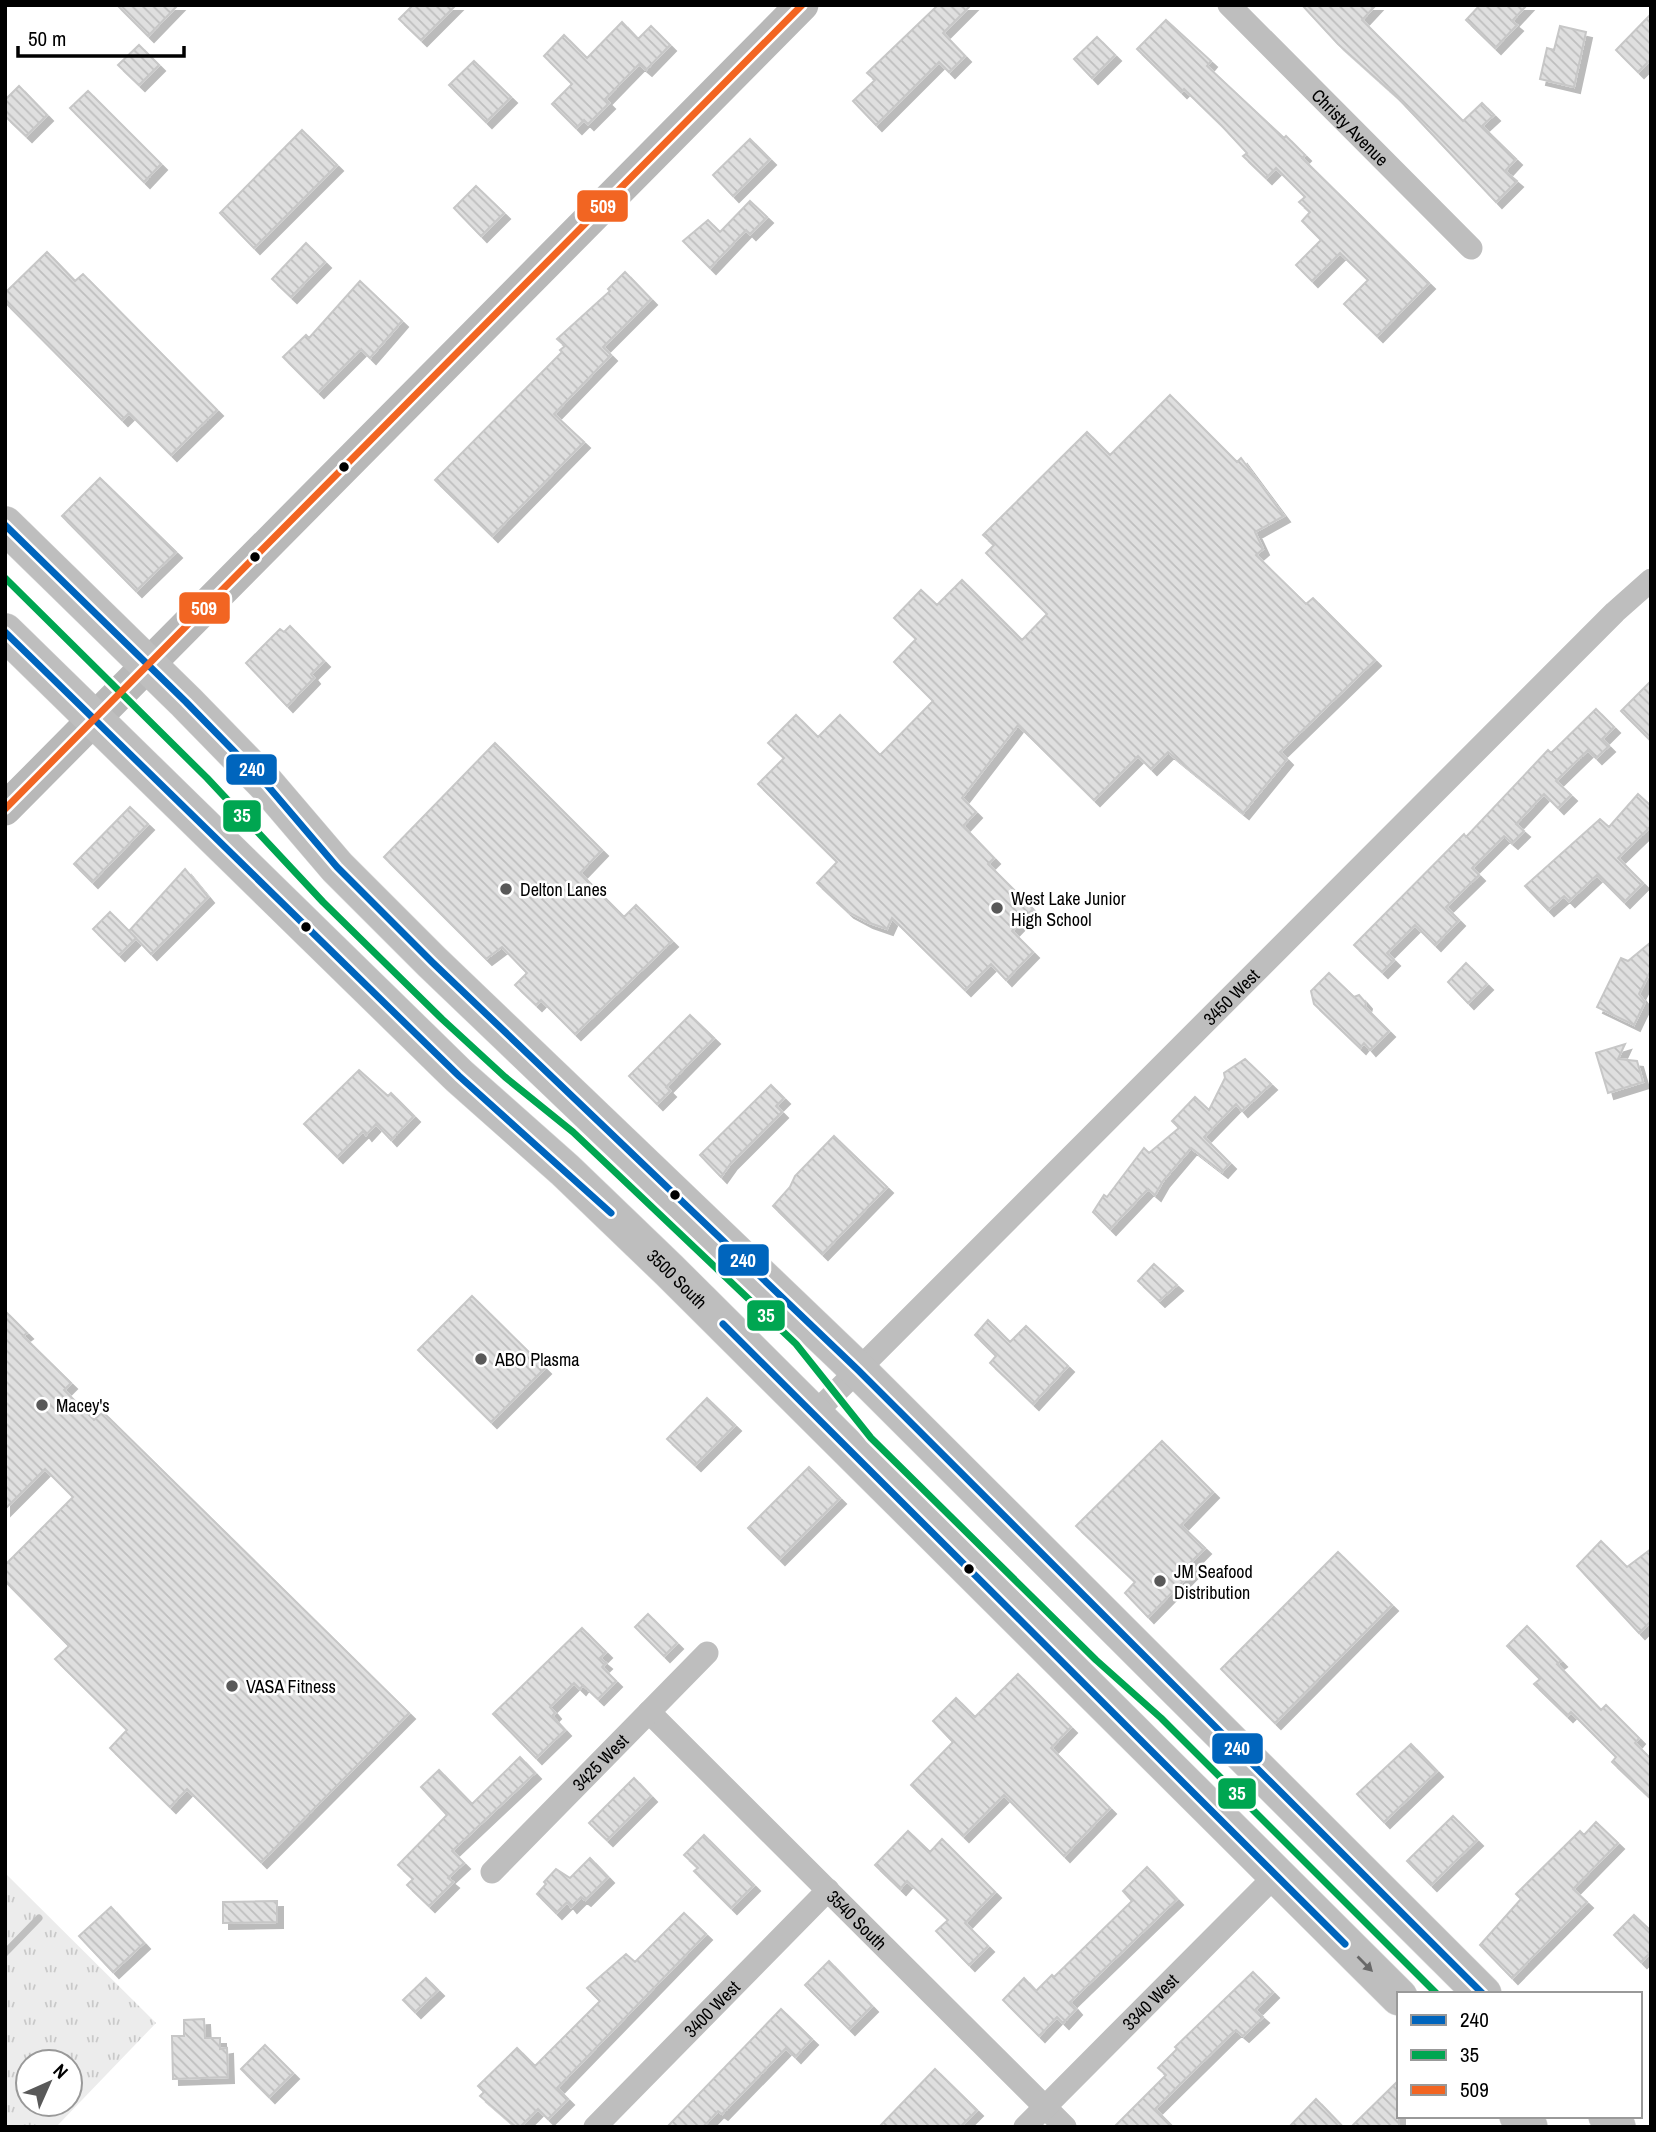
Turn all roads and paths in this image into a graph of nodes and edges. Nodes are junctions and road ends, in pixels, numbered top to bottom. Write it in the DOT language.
graph roads {
  1 [pos="803,5"];
  2 [pos="1229,5"];
  3 [pos="1471,248"];
  4 [pos="5,526"];
  5 [pos="1651,580"];
  6 [pos="5,632"];
  7 [pos="148,665"];
  8 [pos="94,720"];
  9 [pos="5,809"];
  10 [pos="858,1370"];
  11 [pos="814,1414"];
  12 [pos="706,1653"];
  13 [pos="649,1712"];
  14 [pos="492,1872"];
  15 [pos="1275,1876"];
  16 [pos="828,1890"];
  17 [pos="1481,1992"];
  18 [pos="1397,1995"];
  19 [pos="1045,2107"];
  20 [pos="595,2127"];
  21 [pos="1025,2127"];
  22 [pos="1065,2127"];
  1 -- 7 [label="street"];
  2 -- 3 [label="street, Christy Avenue"];
  4 -- 7 [label="main road"];
  5 -- 10 [label="street, 3450 West"];
  6 -- 8 [label="main road, 3500 South"];
  7 -- 8 [label="street"];
  7 -- 10 [label="main road"];
  8 -- 9 [label="street"];
  8 -- 11 [label="main road, 3500 South"];
  10 -- 11 [label="street, 3450 West"];
  10 -- 17 [label="main road"];
  11 -- 15 [label="main road, 3500 South"];
  12 -- 13 [label="street, 3425 West"];
  13 -- 14 [label="street, 3425 West"];
  13 -- 16 [label="street, 3540 South"];
  15 -- 18 [label="main road, 3500 South, one-way"];
  15 -- 19 [label="street, 3340 West"];
  16 -- 19 [label="street, 3540 South"];
  16 -- 20 [label="street, 3400 West"];
  19 -- 21 [label="street, 3340 West"];
  19 -- 22 [label="street, 3540 South"];
}
